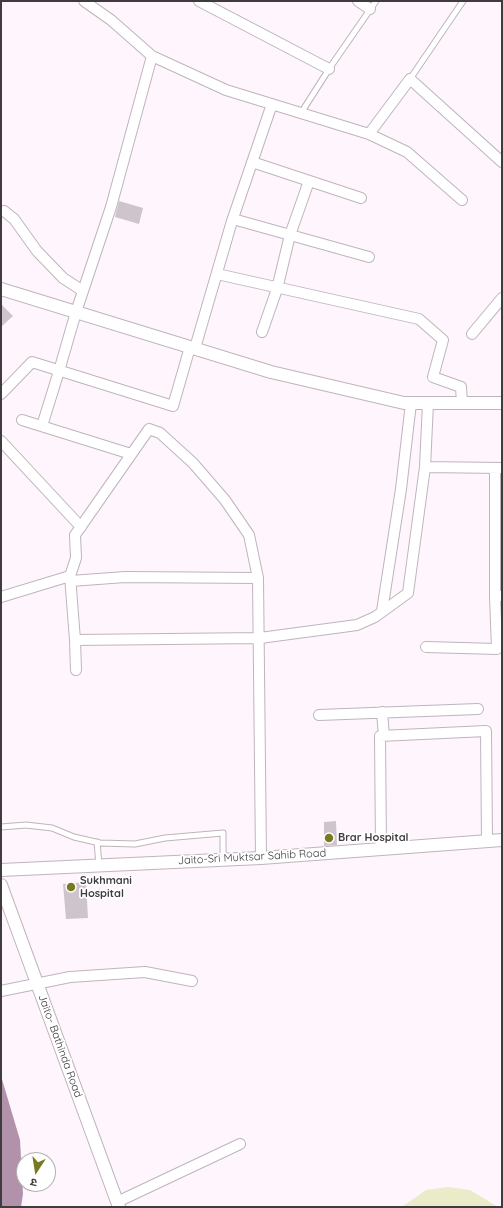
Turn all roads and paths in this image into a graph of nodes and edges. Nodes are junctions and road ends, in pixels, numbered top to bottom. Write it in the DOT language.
graph roads {
  1 [pos="84,1"];
  2 [pos="199,1"];
  3 [pos="358,1"];
  4 [pos="463,1"];
  5 [pos="373,5"];
  6 [pos="152,56"];
  7 [pos="329,68"];
  8 [pos="410,80"];
  9 [pos="272,104"];
  10 [pos="301,113"];
  11 [pos="368,134"];
  12 [pos="252,162"];
  13 [pos="502,162"];
  14 [pos="309,181"];
  15 [pos="361,198"];
  16 [pos="462,200"];
  17 [pos="4,211"];
  18 [pos="233,218"];
  19 [pos="290,235"];
  20 [pos="369,257"];
  21 [pos="217,274"];
  22 [pos="1,289"];
  23 [pos="277,289"];
  24 [pos="83,291"];
  25 [pos="502,298"];
  26 [pos="76,312"];
  27 [pos="262,332"];
  28 [pos="472,334"];
  29 [pos="193,348"];
  30 [pos="60,371"];
  31 [pos="1,394"];
  32 [pos="412,403"];
  33 [pos="428,403"];
  34 [pos="462,403"];
  35 [pos="502,403"];
  36 [pos="22,420"];
  37 [pos="42,426"];
  38 [pos="1,440"];
  39 [pos="131,454"];
  40 [pos="425,467"];
  41 [pos="499,468"];
  42 [pos="81,526"];
  43 [pos="258,578"];
  44 [pos="70,579"];
  45 [pos="498,596"];
  46 [pos="1,597"];
  47 [pos="382,612"];
  48 [pos="259,638"];
  49 [pos="75,640"];
  50 [pos="426,647"];
  51 [pos="76,670"];
  52 [pos="478,709"];
  53 [pos="382,712"];
  54 [pos="319,715"];
  55 [pos="384,736"];
  56 [pos="1,827"];
  57 [pos="502,840"];
  58 [pos="487,841"];
  59 [pos="97,842"];
  60 [pos="381,849"];
  61 [pos="261,858"];
  62 [pos="224,860"];
  63 [pos="99,865"];
  64 [pos="1,870"];
  65 [pos="1,885"];
  66 [pos="192,981"];
  67 [pos="37,984"];
  68 [pos="1,991"];
  69 [pos="240,1144"];
  70 [pos="118,1204"];
  1 -- 6 [label="street"];
  2 -- 7 [label="street"];
  3 -- 5 [label="street"];
  4 -- 8 [label="lane"];
  5 -- 7 [label="lane"];
  6 -- 9 [label="street"];
  6 -- 24 [label="street"];
  7 -- 10 [label="lane"];
  8 -- 11 [label="street"];
  8 -- 13 [label="street"];
  9 -- 10 [label="street"];
  9 -- 12 [label="street"];
  10 -- 11 [label="street"];
  11 -- 16 [label="street"];
  12 -- 14 [label="street"];
  12 -- 18 [label="street"];
  14 -- 15 [label="street"];
  14 -- 19 [label="street"];
  17 -- 24 [label="street"];
  18 -- 19 [label="street"];
  18 -- 21 [label="street"];
  19 -- 20 [label="street"];
  19 -- 23 [label="street"];
  21 -- 23 [label="street"];
  21 -- 29 [label="street"];
  22 -- 26 [label="street"];
  23 -- 27 [label="street"];
  23 -- 34 [label="street"];
  24 -- 26 [label="street"];
  25 -- 28 [label="street"];
  26 -- 29 [label="street"];
  26 -- 30 [label="street"];
  29 -- 30 [label="street"];
  29 -- 32 [label="street"];
  30 -- 31 [label="street"];
  30 -- 37 [label="street"];
  32 -- 33 [label="street"];
  32 -- 47 [label="street"];
  33 -- 34 [label="street"];
  33 -- 40 [label="street"];
  34 -- 35 [label="street"];
  36 -- 37 [label="street"];
  37 -- 39 [label="street"];
  38 -- 42 [label="street"];
  39 -- 42 [label="street"];
  39 -- 43 [label="street"];
  40 -- 41 [label="street"];
  40 -- 47 [label="street"];
  41 -- 45 [label="street"];
  42 -- 44 [label="street"];
  43 -- 44 [label="street"];
  43 -- 48 [label="street"];
  44 -- 46 [label="street"];
  44 -- 49 [label="street"];
  45 -- 50 [label="street"];
  47 -- 48 [label="street"];
  48 -- 49 [label="street"];
  48 -- 61 [label="street"];
  49 -- 51 [label="street"];
  52 -- 53 [label="street"];
  53 -- 54 [label="street"];
  53 -- 55 [label="street"];
  55 -- 58 [label="street"];
  55 -- 60 [label="street"];
  56 -- 59 [label="lane"];
  57 -- 58 [label="street, Jaito-Sri Muktsar Sahib Road"];
  58 -- 60 [label="street, Jaito-Sri Muktsar Sahib Road"];
  59 -- 62 [label="lane"];
  59 -- 63 [label="lane"];
  60 -- 61 [label="street, Jaito-Sri Muktsar Sahib Road"];
  61 -- 62 [label="street, Jaito-Sri Muktsar Sahib Road"];
  62 -- 63 [label="street, Jaito-Sri Muktsar Sahib Road"];
  63 -- 64 [label="street, Jaito-Sri Muktsar Sahib Road"];
  65 -- 67 [label="street, Jaito- Bathinda Road"];
  66 -- 67 [label="street"];
  67 -- 68 [label="street"];
  67 -- 70 [label="street, Jaito- Bathinda Road"];
  69 -- 70 [label="street"];
}
